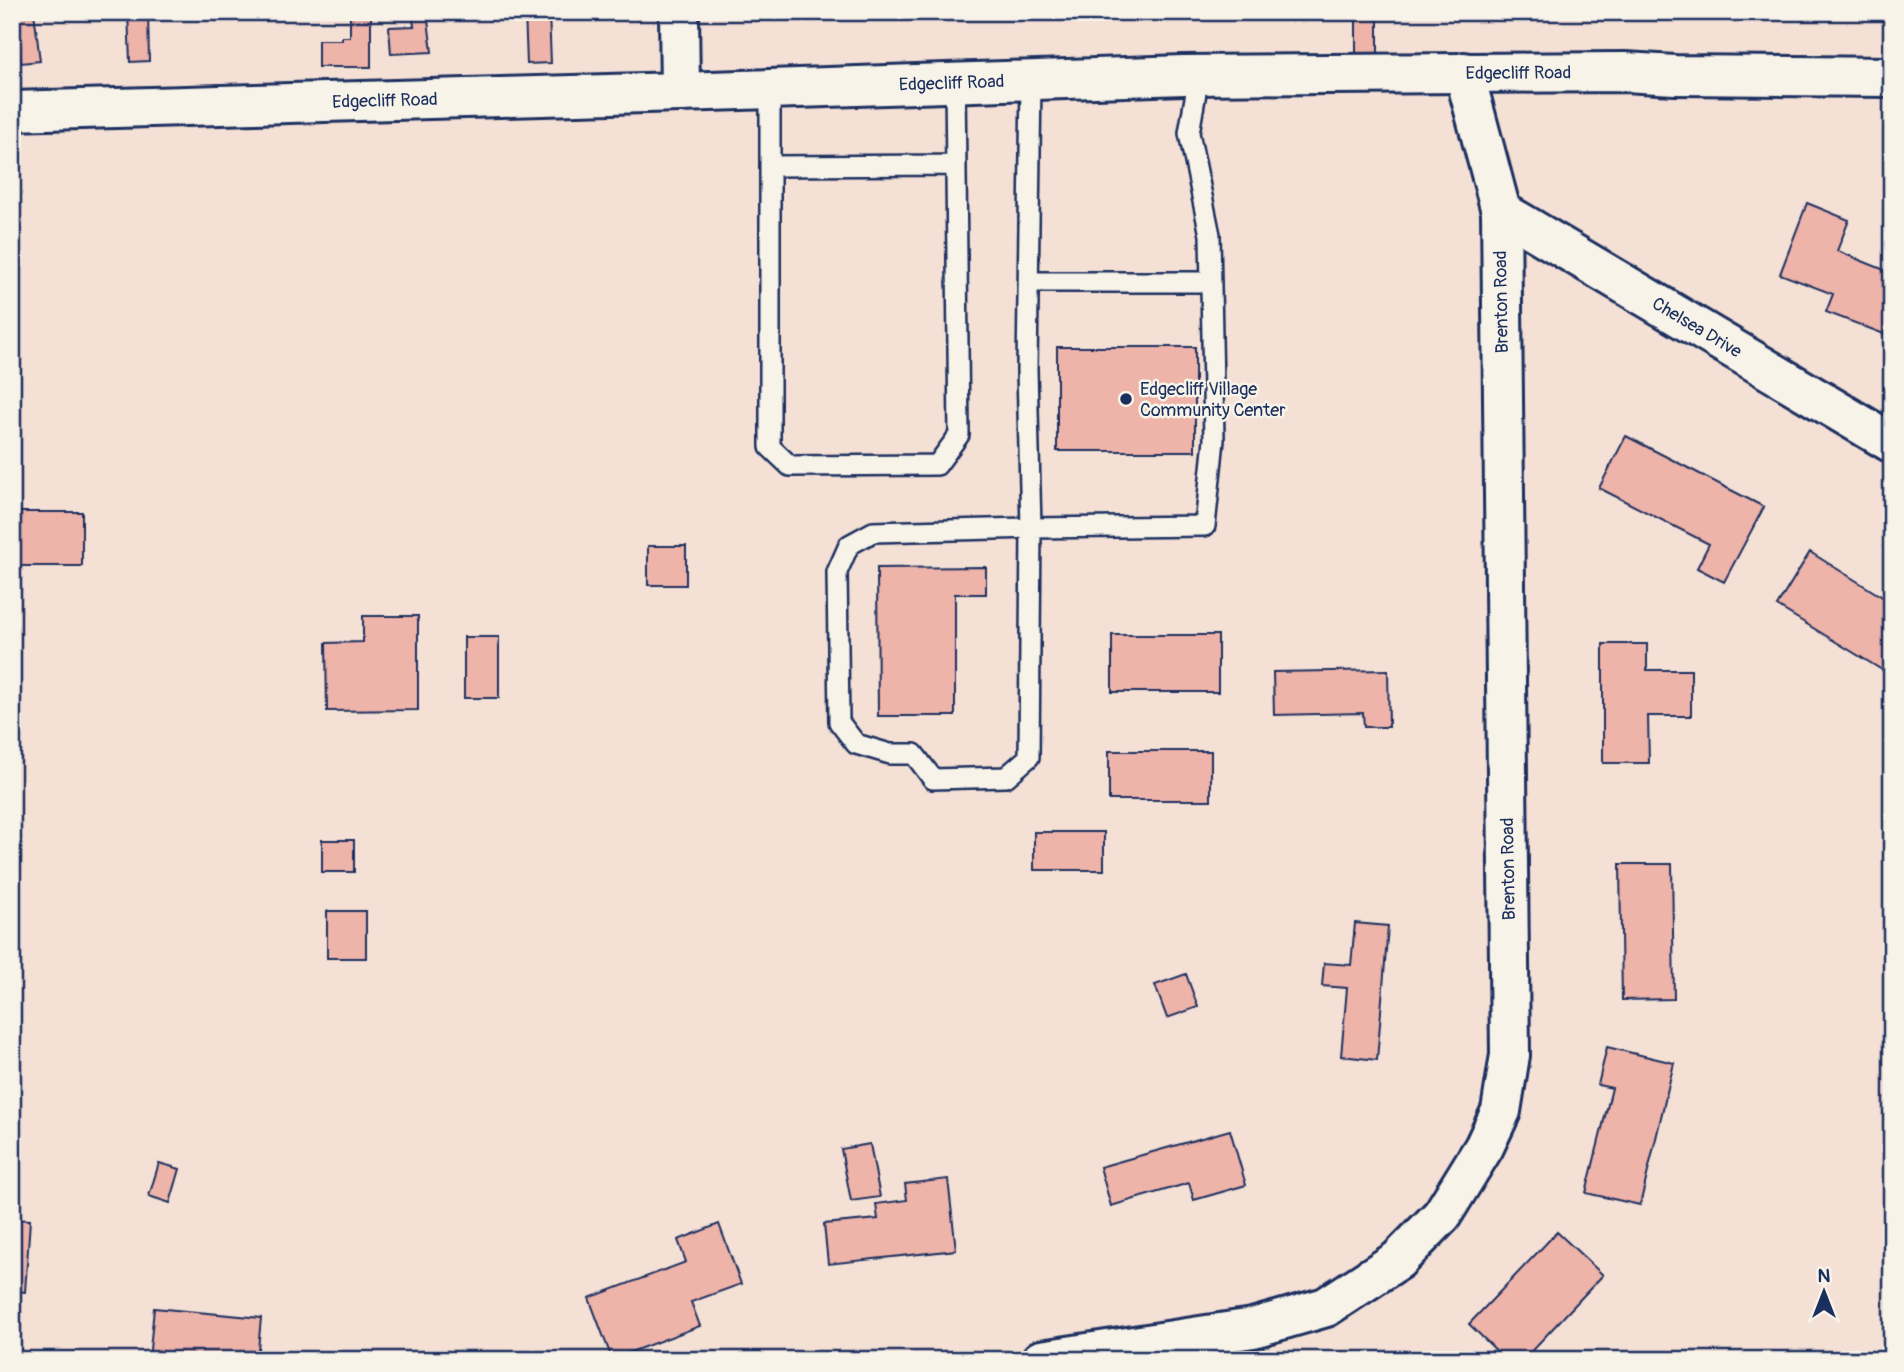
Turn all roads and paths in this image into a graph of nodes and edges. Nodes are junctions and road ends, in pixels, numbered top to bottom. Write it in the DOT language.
graph roads {
  1 [pos="678,12"];
  2 [pos="1464,72"];
  3 [pos="1199,75"];
  4 [pos="1892,77"];
  5 [pos="1031,80"];
  6 [pos="955,83"];
  7 [pos="769,89"];
  8 [pos="680,92"];
  9 [pos="12,111"];
  10 [pos="956,165"];
  11 [pos="770,166"];
  12 [pos="1500,211"];
  13 [pos="1029,282"];
  14 [pos="1211,282"];
  15 [pos="1892,443"];
  16 [pos="1031,528"];
  17 [pos="1041,1360"];
  1 -- 8 [label="street"];
  2 -- 3 [label="street, Edgecliff Road"];
  2 -- 4 [label="street, Edgecliff Road"];
  2 -- 12 [label="street, Brenton Road"];
  3 -- 5 [label="street, Edgecliff Road"];
  3 -- 14 [label="lane"];
  5 -- 6 [label="street, Edgecliff Road"];
  5 -- 13 [label="lane"];
  6 -- 7 [label="street, Edgecliff Road"];
  6 -- 10 [label="lane"];
  7 -- 8 [label="street, Edgecliff Road"];
  7 -- 11 [label="lane"];
  8 -- 9 [label="street, Edgecliff Road"];
  10 -- 11 [label="lane"];
  10 -- 11 [label="lane"];
  12 -- 15 [label="street, Chelsea Drive"];
  12 -- 17 [label="street, Brenton Road"];
  13 -- 14 [label="lane"];
  13 -- 16 [label="lane"];
  14 -- 16 [label="lane"];
  16 -- 16 [label="lane"];
}
